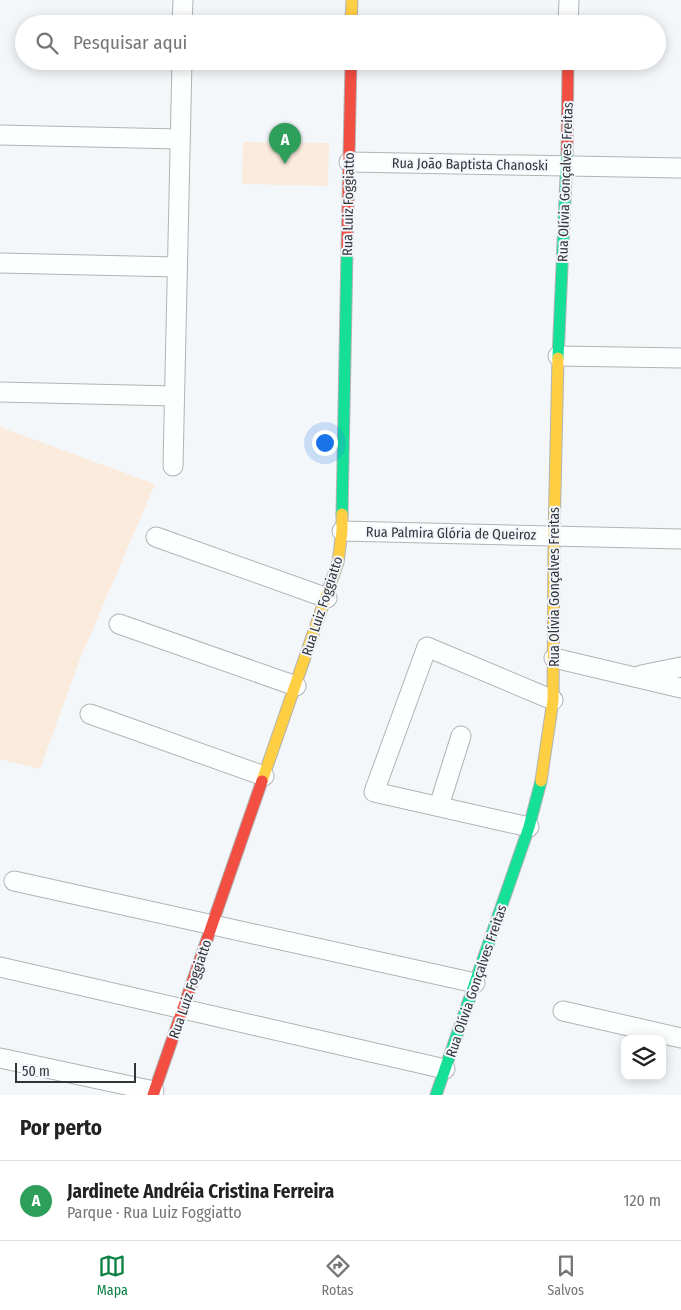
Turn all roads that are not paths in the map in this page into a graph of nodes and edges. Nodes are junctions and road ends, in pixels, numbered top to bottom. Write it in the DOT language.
graph roads {
  1 [pos="183,0"];
  2 [pos="352,0"];
  3 [pos="569,0"];
  4 [pos="182,15"];
  5 [pos="352,15"];
  6 [pos="568,15"];
  7 [pos="182,70"];
  8 [pos="351,70"];
  9 [pos="568,70"];
  10 [pos="0,135"];
  11 [pos="180,139"];
  12 [pos="349,162"];
  13 [pos="567,166"];
  14 [pos="681,168"];
  15 [pos="0,263"];
  16 [pos="177,266"];
  17 [pos="558,356"];
  18 [pos="681,358"];
  19 [pos="0,392"];
  20 [pos="174,396"];
  21 [pos="172,466"];
  22 [pos="342,531"];
  23 [pos="554,536"];
  24 [pos="156,538"];
  25 [pos="681,539"];
  26 [pos="327,598"];
  27 [pos="119,624"];
  28 [pos="554,658"];
  29 [pos="681,667"];
  30 [pos="634,677"];
  31 [pos="296,686"];
  32 [pos="681,688"];
  33 [pos="553,700"];
  34 [pos="90,714"];
  35 [pos="461,736"];
  36 [pos="264,776"];
  37 [pos="439,806"];
  38 [pos="529,827"];
  39 [pos="14,881"];
  40 [pos="212,925"];
  41 [pos="0,967"];
  42 [pos="475,983"];
  43 [pos="183,1009"];
  44 [pos="563,1011"];
  45 [pos="681,1038"];
  46 [pos="0,1058"];
  47 [pos="445,1068"];
  48 [pos="154,1093"];
  49 [pos="436,1095"];
  1 -- 4 [label="street"];
  2 -- 5 [label="street"];
  3 -- 6 [label="street"];
  7 -- 11 [label="street"];
  8 -- 12 [label="street, Rua Luiz Foggiatto"];
  9 -- 13 [label="street, Rua Olívia Gonçalves Freitas"];
  10 -- 11 [label="street"];
  11 -- 16 [label="street"];
  12 -- 13 [label="street, Rua João Baptista Chanoski"];
  12 -- 22 [label="street, Rua Luiz Foggiatto"];
  13 -- 14 [label="street, Rua João Baptista Chanoski"];
  13 -- 17 [label="street, Rua Olívia Gonçalves Freitas"];
  15 -- 16 [label="street"];
  16 -- 20 [label="street"];
  17 -- 18 [label="street"];
  17 -- 23 [label="street, Rua Olívia Gonçalves Freitas"];
  19 -- 20 [label="street"];
  20 -- 21 [label="street"];
  22 -- 23 [label="street, Rua Palmira Glória de Queiroz"];
  22 -- 26 [label="street, Rua Luiz Foggiatto"];
  23 -- 25 [label="street, Rua Palmira Glória de Queiroz"];
  23 -- 28 [label="street, Rua Olívia Gonçalves Freitas"];
  24 -- 26 [label="street"];
  26 -- 31 [label="street, Rua Luiz Foggiatto"];
  27 -- 31 [label="street"];
  28 -- 30 [label="street"];
  28 -- 33 [label="street, Rua Olívia Gonçalves Freitas"];
  29 -- 30 [label="street"];
  30 -- 32 [label="street"];
  31 -- 36 [label="street, Rua Luiz Foggiatto"];
  33 -- 37 [label="street"];
  33 -- 38 [label="street, Rua Olívia Gonçalves Freitas"];
  34 -- 36 [label="street"];
  35 -- 37 [label="street"];
  36 -- 40 [label="street, Rua Luiz Foggiatto"];
  37 -- 38 [label="street"];
  38 -- 42 [label="street, Rua Olívia Gonçalves Freitas"];
  39 -- 40 [label="street"];
  40 -- 42 [label="street"];
  40 -- 43 [label="street, Rua Luiz Foggiatto"];
  41 -- 43 [label="street"];
  42 -- 47 [label="street, Rua Olívia Gonçalves Freitas"];
  43 -- 47 [label="street"];
  43 -- 48 [label="street, Rua Luiz Foggiatto"];
  44 -- 45 [label="street"];
  46 -- 48 [label="street"];
  47 -- 49 [label="street, Rua Olívia Gonçalves Freitas"];
}
